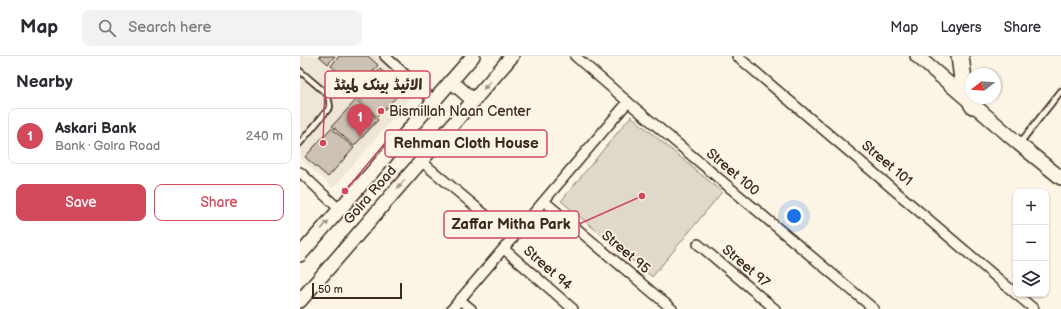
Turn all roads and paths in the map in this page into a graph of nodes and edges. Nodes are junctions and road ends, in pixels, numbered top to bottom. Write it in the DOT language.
graph roads {
  1 [pos="385,56"];
  2 [pos="473,56"];
  3 [pos="512,56"];
  4 [pos="575,56"];
  5 [pos="737,56"];
  6 [pos="917,56"];
  7 [pos="960,56"];
  8 [pos="300,71"];
  9 [pos="452,81"];
  10 [pos="1061,91"];
  11 [pos="434,101"];
  12 [pos="474,101"];
  13 [pos="628,102"];
  14 [pos="973,105"];
  15 [pos="300,143"];
  16 [pos="1019,144"];
  17 [pos="421,161"];
  18 [pos="300,172"];
  19 [pos="1061,178"];
  20 [pos="544,201"];
  21 [pos="339,209"];
  22 [pos="513,238"];
  23 [pos="698,244"];
  24 [pos="504,249"];
  25 [pos="300,255"];
  26 [pos="1013,291"];
  27 [pos="1020,297"];
  28 [pos="460,300"];
  29 [pos="300,301"];
  30 [pos="300,305"];
  31 [pos="305,309"];
  32 [pos="452,309"];
  33 [pos="471,309"];
  34 [pos="573,309"];
  35 [pos="672,309"];
  36 [pos="775,309"];
  37 [pos="874,309"];
  38 [pos="1034,309"];
  1 -- 11 [label="street"];
  2 -- 9 [label="main road"];
  3 -- 12 [label="main road, Golra Road, one-way"];
  4 -- 13 [label="street, Street 100"];
  5 -- 26 [label="street, Street 101"];
  6 -- 14 [label="main road"];
  7 -- 14 [label="highway"];
  8 -- 15 [label="lane"];
  9 -- 11 [label="main road"];
  9 -- 12 [label="main road"];
  10 -- 16 [label="lane"];
  11 -- 21 [label="main road"];
  12 -- 17 [label="main road, Golra Road"];
  13 -- 20 [label="street"];
  13 -- 37 [label="street, Street 100"];
  14 -- 16 [label="main road"];
  16 -- 19 [label="main road"];
  17 -- 22 [label="street"];
  17 -- 29 [label="main road, Golra Road, one-way"];
  18 -- 21 [label="street"];
  20 -- 22 [label="street"];
  20 -- 35 [label="street, Street 95"];
  25 -- 21 [label="main road, one-way"];
  22 -- 24 [label="street"];
  23 -- 36 [label="street, Street 97"];
  24 -- 28 [label="street"];
  24 -- 34 [label="street, Street 94"];
  27 -- 38 [label="street, Street 101"];
  28 -- 32 [label="street"];
  28 -- 33 [label="street"];
  30 -- 31 [label="street"];
}
